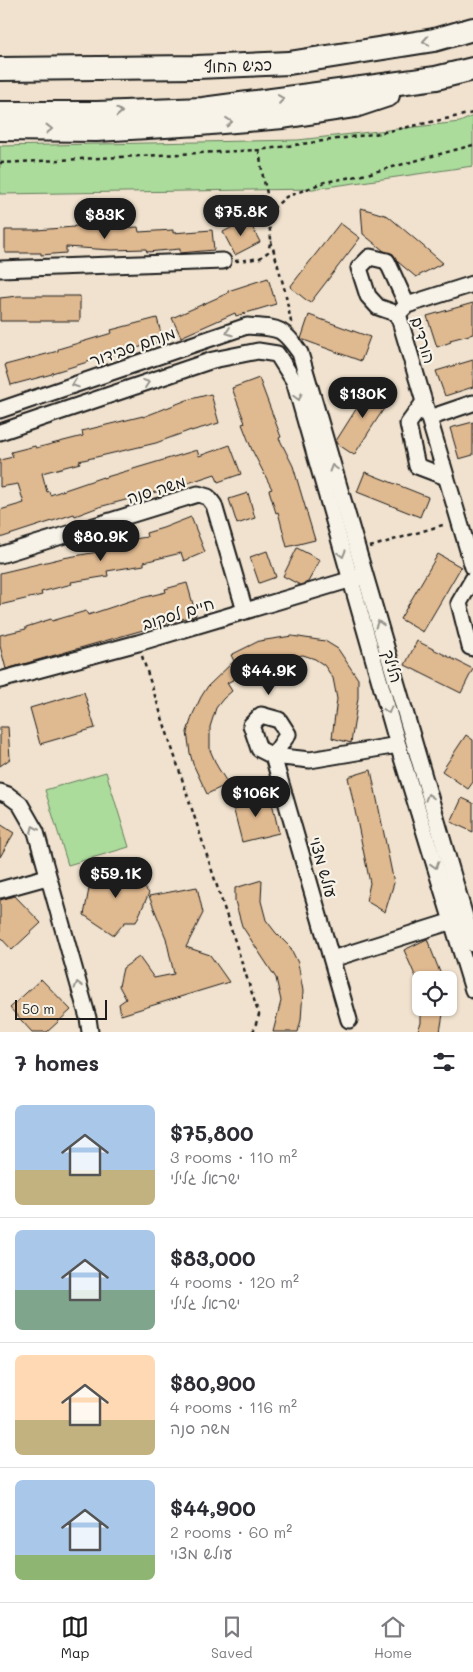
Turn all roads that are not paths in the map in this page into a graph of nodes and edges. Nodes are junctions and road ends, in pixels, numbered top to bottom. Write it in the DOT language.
graph roads {
  1 [pos="473,29"];
  2 [pos="0,56"];
  3 [pos="197,67"];
  4 [pos="0,69"];
  5 [pos="473,69"];
  6 [pos="436,78"];
  7 [pos="0,113"];
  8 [pos="0,129"];
  9 [pos="223,261"];
  10 [pos="0,269"];
  11 [pos="473,284"];
  12 [pos="277,328"];
  13 [pos="424,402"];
  14 [pos="473,403"];
  15 [pos="0,410"];
  16 [pos="429,418"];
  17 [pos="0,432"];
  18 [pos="446,477"];
  19 [pos="466,518"];
  20 [pos="0,555"];
  21 [pos="473,567"];
  22 [pos="365,575"];
  23 [pos="473,579"];
  24 [pos="350,580"];
  25 [pos="245,611"];
  26 [pos="473,648"];
  27 [pos="0,680"];
  28 [pos="398,745"];
  29 [pos="0,792"];
  30 [pos="47,877"];
  31 [pos="0,890"];
  32 [pos="460,902"];
  33 [pos="463,918"];
  34 [pos="473,944"];
  35 [pos="332,960"];
  36 [pos="473,990"];
  37 [pos="349,1020"];
  38 [pos="90,1032"];
  1 -- 3 [label="highway, כביש החוף, one-way"];
  2 -- 3 [label="highway"];
  3 -- 4 [label="highway, כביש החוף"];
  5 -- 6 [label="highway"];
  7 -- 6 [label="highway, one-way"];
  8 -- 6 [label="highway, one-way"];
  9 -- 10 [label="street"];
  11 -- 13 [label="street, הורדים"];
  12 -- 15 [label="street, מנחם סבידור, one-way"];
  22 -- 12 [label="street, הלילך, one-way"];
  13 -- 16 [label="street, הורדים"];
  13 -- 18 [label="street"];
  14 -- 16 [label="street"];
  16 -- 18 [label="street, הורדים"];
  17 -- 24 [label="street, הלילך, one-way"];
  18 -- 19 [label="street, הורדים"];
  19 -- 21 [label="street, הורדים"];
  20 -- 25 [label="street, משה סנה"];
  22 -- 24 [label="street, חיים לסקוב"];
  32 -- 22 [label="street, הלילך, one-way"];
  23 -- 26 [label="street"];
  24 -- 25 [label="street, חיים לסקוב"];
  24 -- 28 [label="street, הלילך, one-way"];
  25 -- 27 [label="street, חיים לסקוב"];
  28 -- 32 [label="street, הלילך, one-way"];
  28 -- 35 [label="street, עולש מצוי"];
  30 -- 29 [label="street, one-way"];
  30 -- 31 [label="street"];
  38 -- 30 [label="street, one-way"];
  32 -- 33 [label="street, הלילך"];
  33 -- 34 [label="street, הלילך"];
  33 -- 35 [label="street"];
  33 -- 36 [label="street, הלילך"];
  35 -- 37 [label="street, עולש מצוי"];
}
